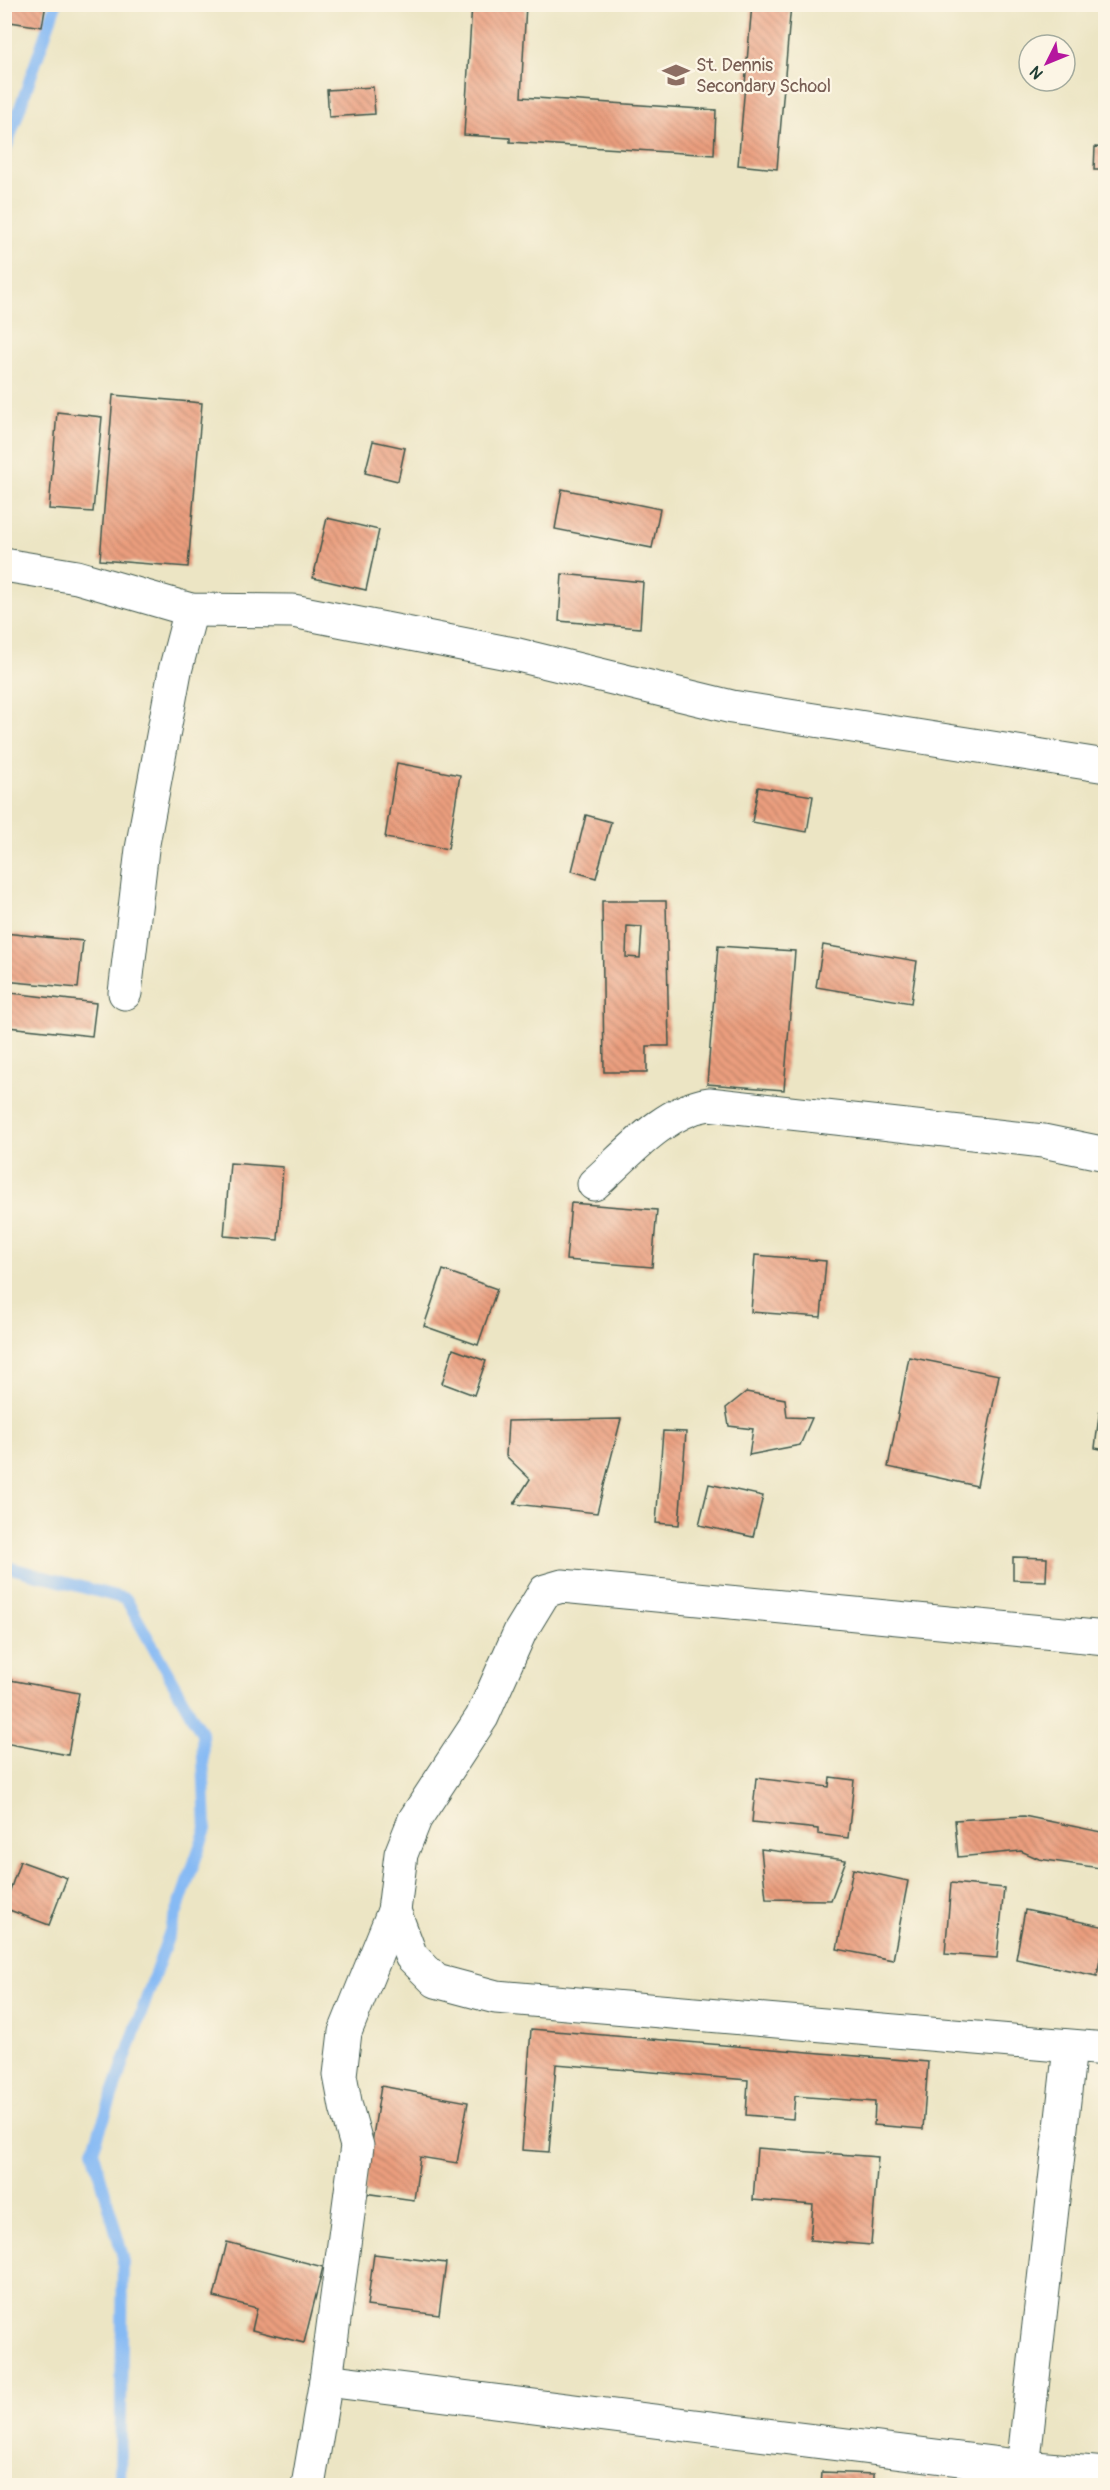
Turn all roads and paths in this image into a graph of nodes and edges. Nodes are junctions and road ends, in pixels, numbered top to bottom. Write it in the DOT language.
graph roads {
  1 [pos="4,565"];
  2 [pos="191,610"];
  3 [pos="1106,766"];
  4 [pos="125,993"];
  5 [pos="1106,1154"];
  6 [pos="594,1184"];
  7 [pos="1106,1638"];
  8 [pos="394,1911"];
  9 [pos="1070,2047"];
  10 [pos="1106,2049"];
  11 [pos="327,2380"];
  12 [pos="1106,2474"];
  13 [pos="1022,2476"];
  14 [pos="308,2486"];
  1 -- 2 [label="street"];
  2 -- 3 [label="street"];
  2 -- 4 [label="street"];
  5 -- 6 [label="street"];
  7 -- 8 [label="street"];
  8 -- 9 [label="street"];
  8 -- 11 [label="street"];
  9 -- 10 [label="street"];
  9 -- 13 [label="street"];
  11 -- 13 [label="street"];
  11 -- 14 [label="street"];
  12 -- 13 [label="street"];
}
